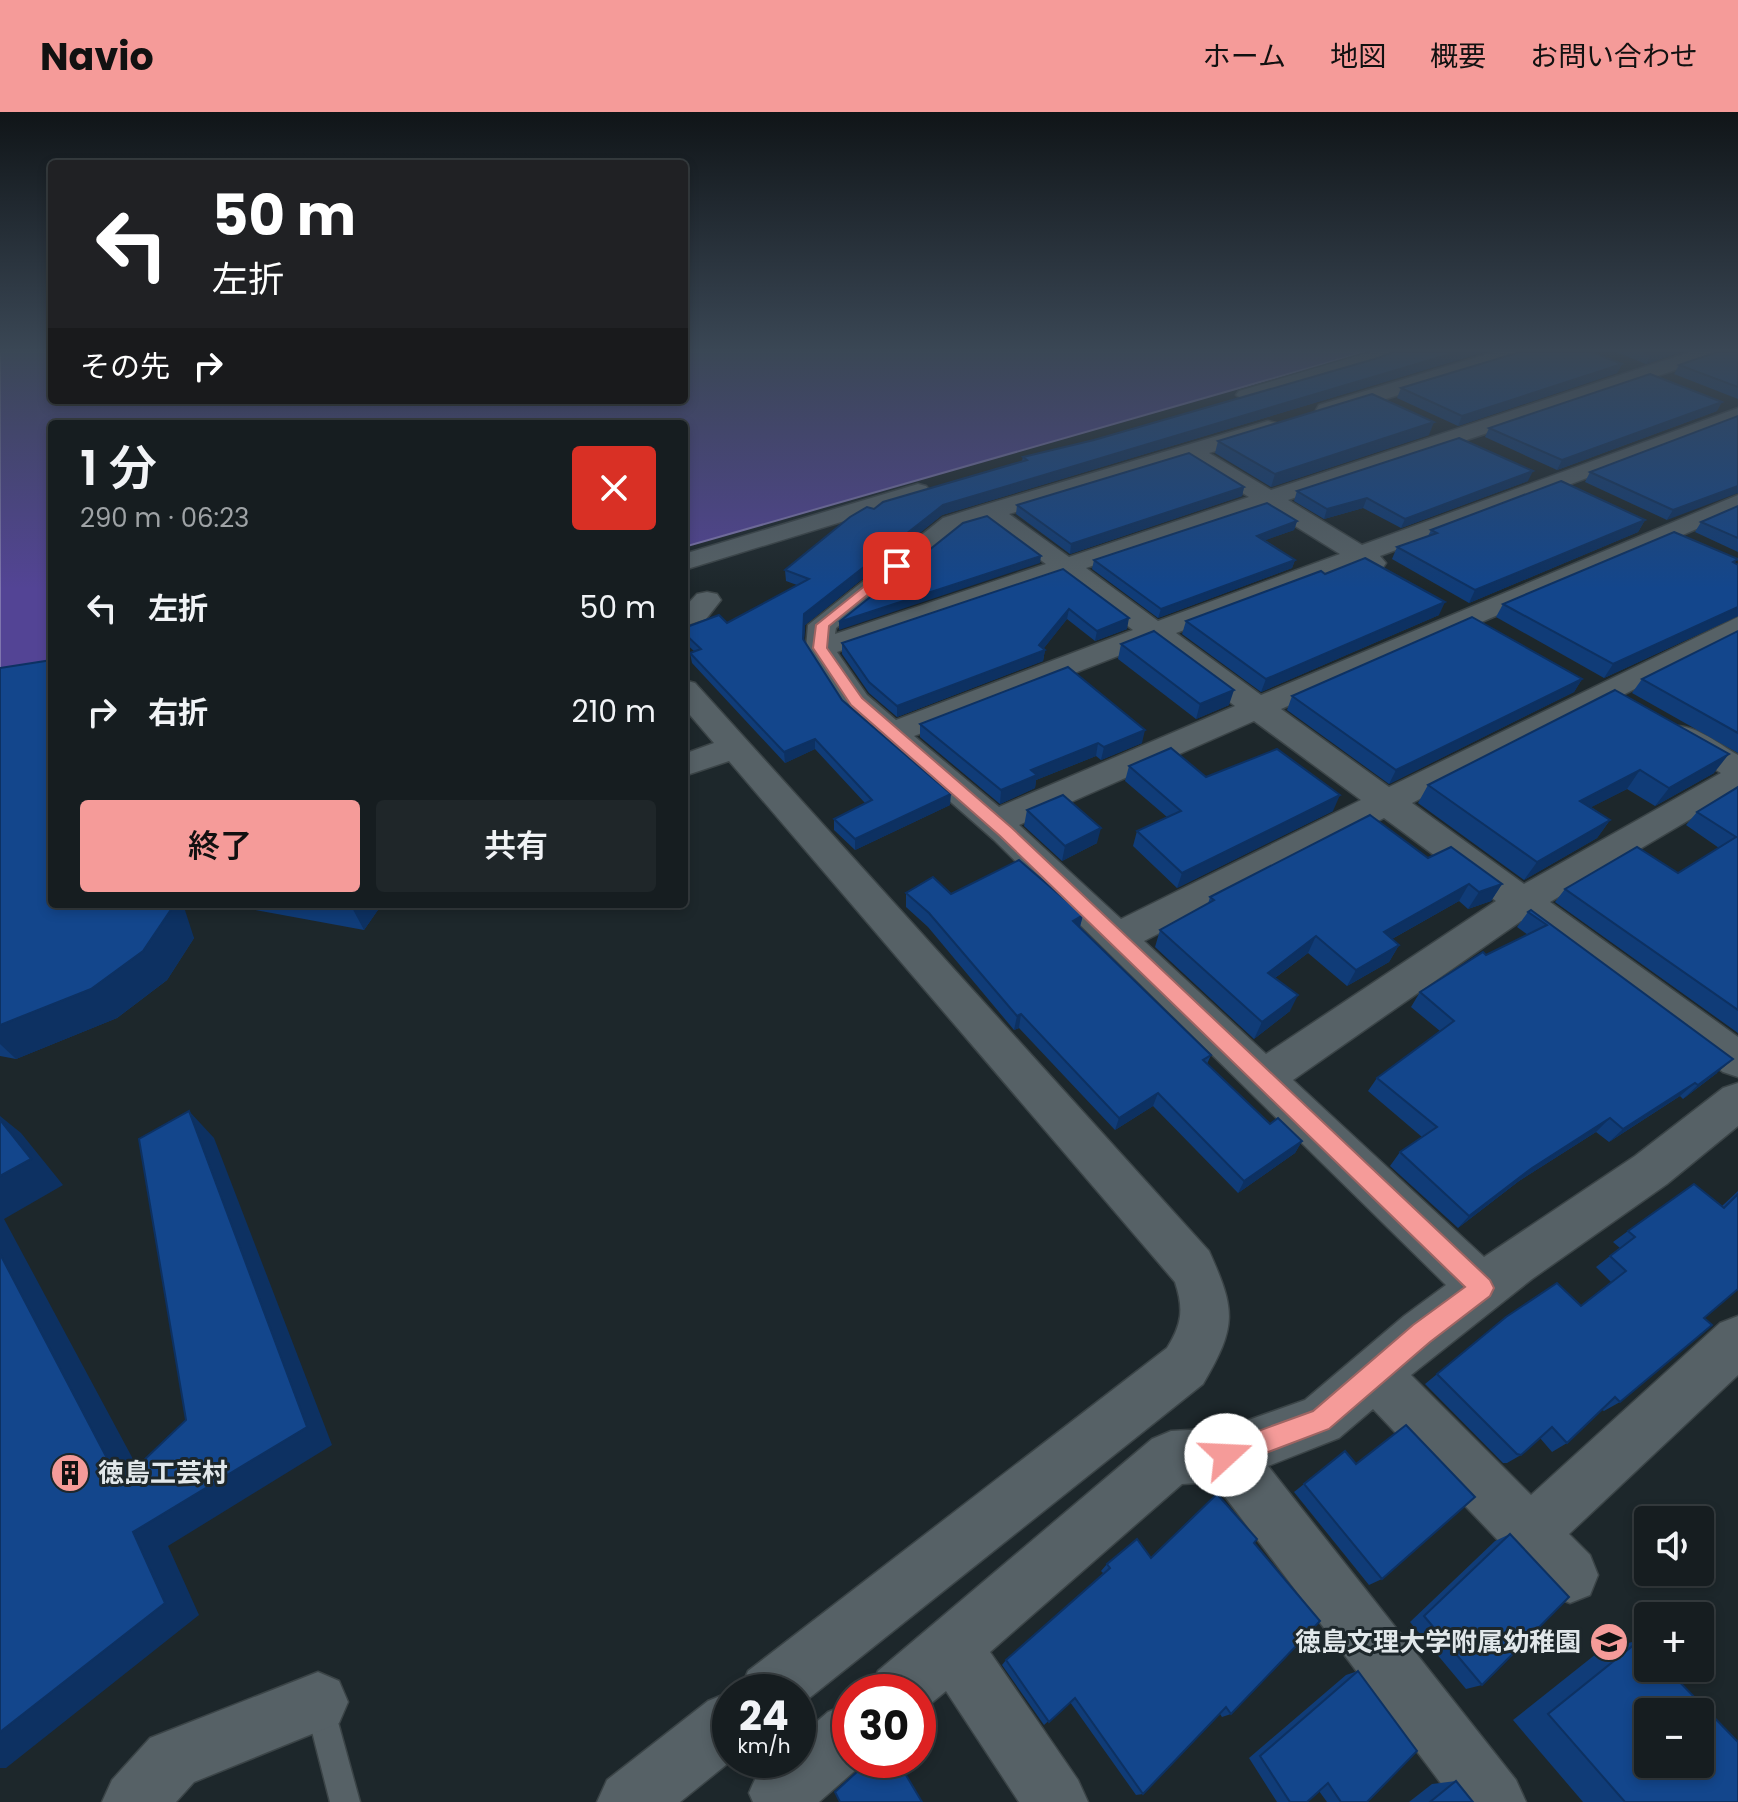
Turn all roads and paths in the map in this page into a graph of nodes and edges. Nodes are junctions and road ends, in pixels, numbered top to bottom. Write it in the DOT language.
graph roads {
  1 [pos="1258,431"];
  2 [pos="1444,431"];
  3 [pos="1471,431"];
  4 [pos="1687,431"];
  5 [pos="1455,436"];
  6 [pos="1483,449"];
  7 [pos="1190,451"];
  8 [pos="1526,469"];
  9 [pos="1554,482"];
  10 [pos="918,491"];
  11 [pos="1582,495"];
  12 [pos="1269,500"];
  13 [pos="1738,502"];
  14 [pos="990,511"];
  15 [pos="1637,520"];
  16 [pos="1665,533"];
  17 [pos="1694,546"];
  18 [pos="1359,555"];
  19 [pos="688,561"];
  20 [pos="1066,566"];
  21 [pos="1400,578"];
  22 [pos="707,600"];
  23 [pos="1441,601"];
  24 [pos="688,616"];
  25 [pos="1468,616"];
  26 [pos="1738,625"];
  27 [pos="1495,631"];
  28 [pos="1154,632"];
  29 [pos="820,648"];
  30 [pos="688,694"];
  31 [pos="1260,709"];
  32 [pos="1658,723"];
  33 [pos="892,733"];
  34 [pos="735,747"];
  35 [pos="688,765"];
  36 [pos="1738,769"];
  37 [pos="1738,777"];
  38 [pos="1385,801"];
  39 [pos="995,822"];
  40 [pos="1522,902"];
  41 [pos="1116,938"];
  42 [pos="1738,1060"];
  43 [pos="1262,1079"];
  44 [pos="1738,1101"];
  45 [pos="1482,1288"];
  46 [pos="1738,1341"];
  47 [pos="1375,1374"];
  48 [pos="1226,1455"];
  49 [pos="1530,1533"];
  50 [pos="1570,1575"];
  51 [pos="951,1647"];
  52 [pos="792,1674"];
  53 [pos="920,1674"];
  54 [pos="318,1702"];
  55 [pos="712,1737"];
  56 [pos="832,1749"];
  57 [pos="134,1802"];
  58 [pos="345,1802"];
  59 [pos="629,1802"];
  60 [pos="786,1802"];
  61 [pos="1056,1802"];
  62 [pos="1494,1802"];
  1 -- 7 [label="street"];
  2 -- 5 [label="street"];
  3 -- 5 [label="street"];
  4 -- 9 [label="street"];
  5 -- 6 [label="street"];
  5 -- 12 [label="street"];
  7 -- 12 [label="street"];
  7 -- 14 [label="street"];
  8 -- 9 [label="street"];
  9 -- 11 [label="street"];
  9 -- 18 [label="street"];
  10 -- 19 [label="street"];
  12 -- 18 [label="street"];
  12 -- 20 [label="street"];
  13 -- 16 [label="street"];
  14 -- 20 [label="street"];
  14 -- 29 [label="street"];
  15 -- 16 [label="street"];
  16 -- 17 [label="street"];
  16 -- 25 [label="street"];
  18 -- 21 [label="street"];
  18 -- 28 [label="street"];
  20 -- 28 [label="street"];
  20 -- 29 [label="street"];
  22 -- 24 [label="street"];
  23 -- 25 [label="street"];
  25 -- 27 [label="street"];
  25 -- 31 [label="street"];
  26 -- 38 [label="street"];
  28 -- 31 [label="street"];
  28 -- 33 [label="street"];
  29 -- 33 [label="street"];
  30 -- 34 [label="street"];
  31 -- 38 [label="street"];
  31 -- 39 [label="street"];
  32 -- 36 [label="street"];
  33 -- 39 [label="street"];
  34 -- 35 [label="street"];
  34 -- 52 [label="street"];
  37 -- 40 [label="street"];
  38 -- 40 [label="street"];
  38 -- 41 [label="street"];
  39 -- 41 [label="street"];
  40 -- 42 [label="street"];
  40 -- 43 [label="street"];
  41 -- 43 [label="street"];
  43 -- 45 [label="street"];
  44 -- 45 [label="street"];
  45 -- 47 [label="street"];
  46 -- 49 [label="street"];
  47 -- 48 [label="street"];
  47 -- 49 [label="street"];
  48 -- 51 [label="street"];
  48 -- 62 [label="street"];
  49 -- 50 [label="street"];
  51 -- 53 [label="street"];
  51 -- 61 [label="street"];
  54 -- 57 [label="street"];
  54 -- 58 [label="lane"];
  55 -- 59 [label="street"];
  56 -- 60 [label="street"];
}
